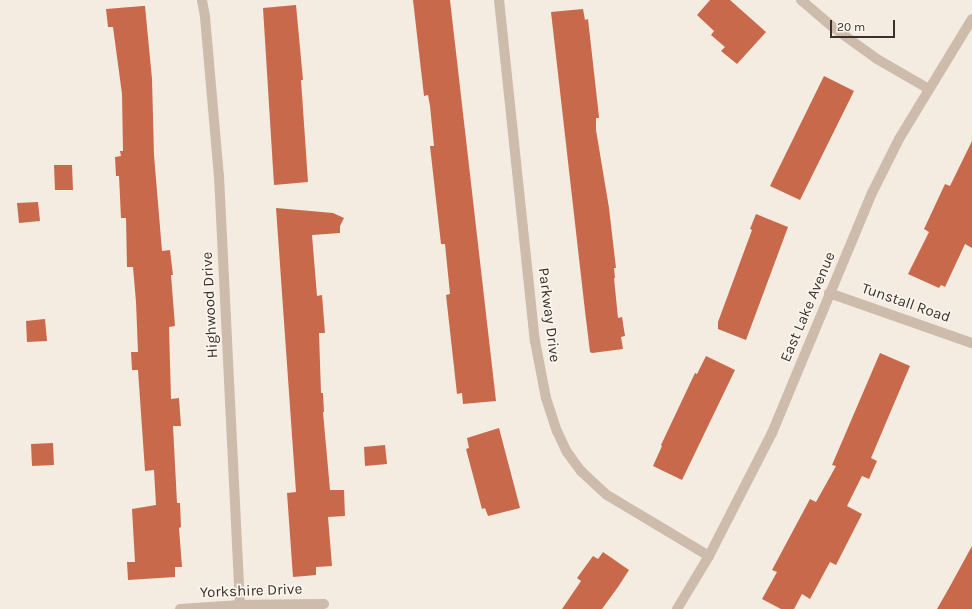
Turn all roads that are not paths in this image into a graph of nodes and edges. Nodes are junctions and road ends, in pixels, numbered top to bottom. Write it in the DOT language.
graph roads {
  1 [pos="202,0"];
  2 [pos="499,0"];
  3 [pos="801,0"];
  4 [pos="972,19"];
  5 [pos="929,89"];
  6 [pos="829,292"];
  7 [pos="972,342"];
  8 [pos="709,556"];
  9 [pos="324,604"];
  10 [pos="240,607"];
  11 [pos="180,609"];
  12 [pos="677,609"];
  1 -- 10 [label="street, Highwood Drive"];
  2 -- 8 [label="street, Parkway Drive"];
  3 -- 5 [label="street"];
  4 -- 5 [label="street, East Lake Avenue"];
  5 -- 6 [label="street, East Lake Avenue"];
  6 -- 7 [label="street, Tunstall Road"];
  6 -- 8 [label="street, East Lake Avenue"];
  8 -- 12 [label="street, East Lake Avenue"];
  9 -- 10 [label="street, Yorkshire Drive"];
  10 -- 11 [label="street, Yorkshire Drive"];
}
